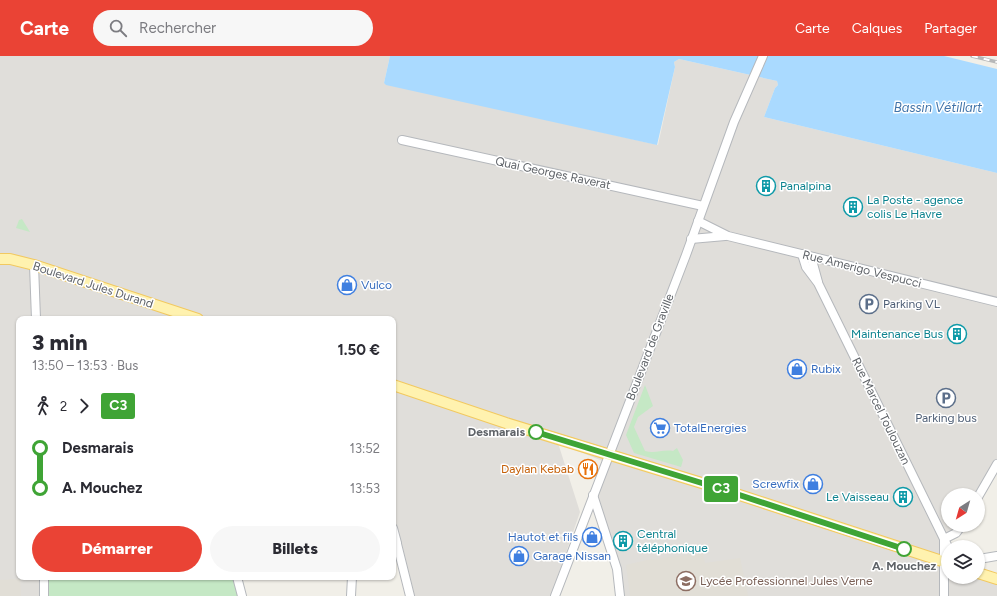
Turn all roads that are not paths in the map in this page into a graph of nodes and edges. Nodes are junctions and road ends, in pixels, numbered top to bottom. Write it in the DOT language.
graph roads {
  1 [pos="763,56"];
  2 [pos="402,140"];
  3 [pos="704,206"];
  4 [pos="698,221"];
  5 [pos="728,236"];
  6 [pos="692,239"];
  7 [pos="802,254"];
  8 [pos="0,255"];
  9 [pos="813,257"];
  10 [pos="0,259"];
  11 [pos="10,259"];
  12 [pos="34,265"];
  13 [pos="818,283"];
  14 [pos="997,302"];
  15 [pos="36,316"];
  16 [pos="189,316"];
  17 [pos="396,386"];
  18 [pos="608,454"];
  19 [pos="997,464"];
  20 [pos="983,488"];
  21 [pos="593,495"];
  22 [pos="957,532"];
  23 [pos="944,539"];
  24 [pos="396,546"];
  25 [pos="997,556"];
  26 [pos="985,558"];
  27 [pos="941,559"];
  28 [pos="985,575"];
  29 [pos="997,579"];
  30 [pos="44,580"];
  31 [pos="239,580"];
  32 [pos="352,580"];
  33 [pos="945,584"];
  34 [pos="44,596"];
  35 [pos="242,596"];
  36 [pos="351,596"];
  37 [pos="410,596"];
  38 [pos="555,596"];
  39 [pos="620,596"];
  40 [pos="944,596"];
  1 -- 3 [label="street, Boulevard de Graville"];
  2 -- 3 [label="street, Quai Georges Raverat"];
  3 -- 4 [label="street, Boulevard de Graville"];
  4 -- 5 [label="street, Rue Amerigo Vespucci"];
  4 -- 6 [label="street, Boulevard de Graville"];
  5 -- 6 [label="street, Rue Amerigo Vespucci"];
  5 -- 7 [label="street, Rue Amerigo Vespucci"];
  6 -- 18 [label="street, Boulevard de Graville"];
  7 -- 9 [label="street, Rue Amerigo Vespucci"];
  7 -- 13 [label="street, Rue Marcel Toulouzan"];
  8 -- 11 [label="street, Boulevard Jules Durand"];
  9 -- 13 [label="street, Rue Marcel Toulouzan"];
  9 -- 14 [label="street, Rue Amerigo Vespucci"];
  10 -- 11 [label="main road, Boulevard Jules Durand"];
  11 -- 12 [label="main road, Boulevard Jules Durand"];
  12 -- 15 [label="street"];
  12 -- 16 [label="main road, Boulevard Jules Durand"];
  13 -- 23 [label="street, Rue Marcel Toulouzan"];
  17 -- 18 [label="main road"];
  18 -- 21 [label="street, Boulevard de Graville"];
  18 -- 27 [label="main road"];
  19 -- 20 [label="street"];
  21 -- 38 [label="street, Boulevard de Graville"];
  21 -- 39 [label="street"];
  22 -- 23 [label="street"];
  24 -- 37 [label="street"];
  25 -- 26 [label="street"];
  28 -- 29 [label="main road"];
  30 -- 34 [label="street"];
  31 -- 35 [label="street"];
  32 -- 36 [label="street"];
  33 -- 40 [label="street, Rue Marcel Toulouzan"];
}
